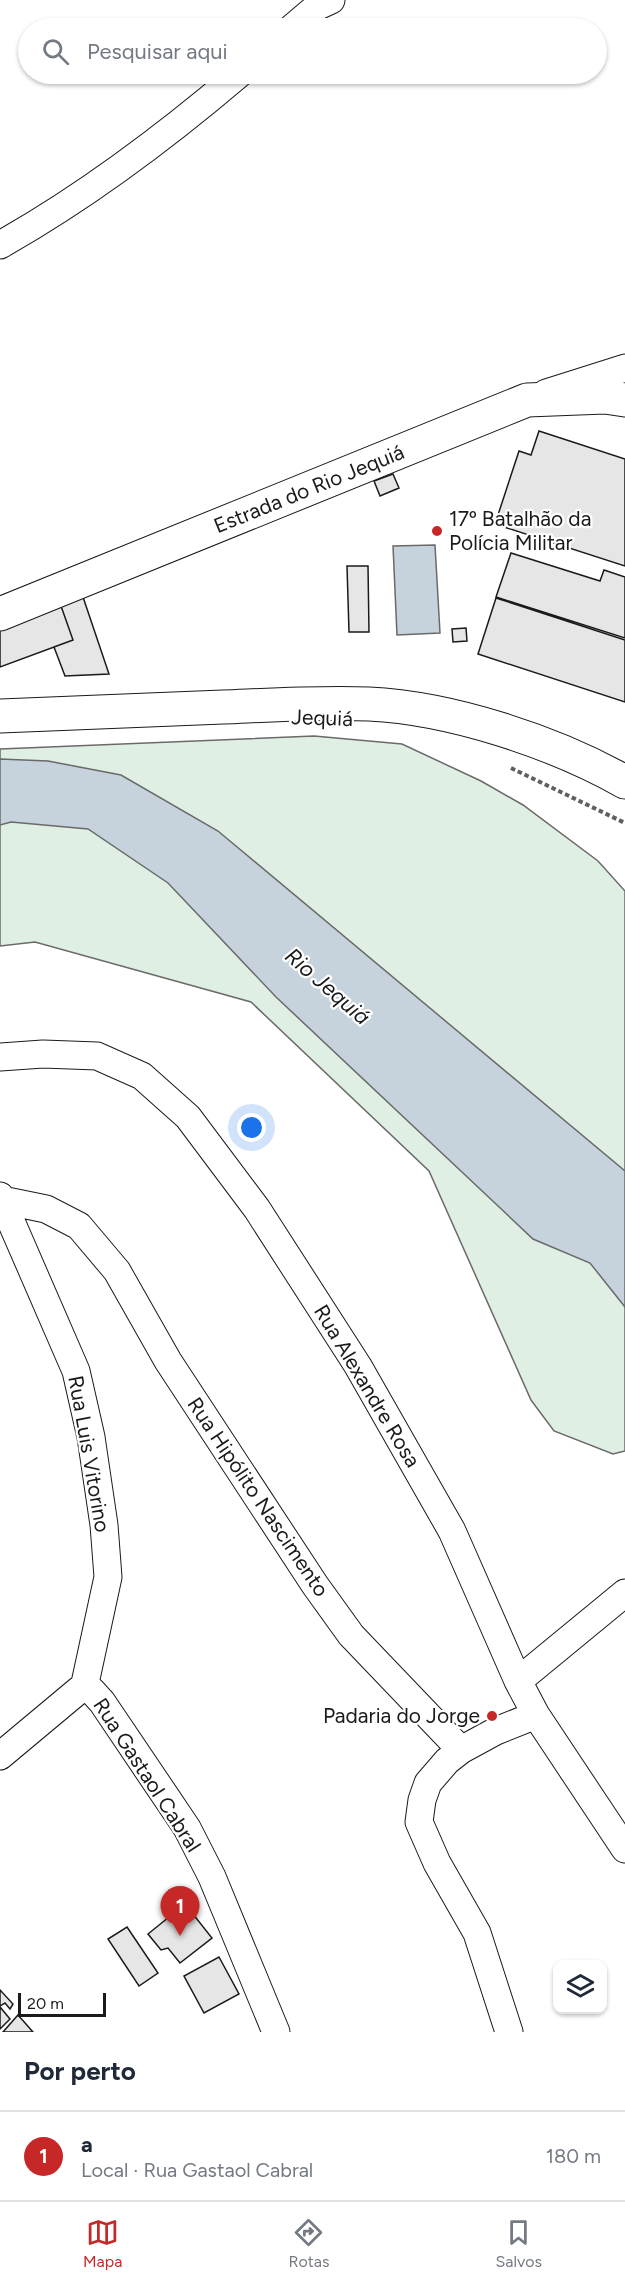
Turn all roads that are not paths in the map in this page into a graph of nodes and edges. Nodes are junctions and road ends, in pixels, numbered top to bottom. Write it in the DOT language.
graph roads {
  1 [pos="321,2"];
  2 [pos="303,18"];
  3 [pos="227,84"];
  4 [pos="0,245"];
  5 [pos="625,368"];
  6 [pos="526,400"];
  7 [pos="625,400"];
  8 [pos="0,614"];
  9 [pos="0,716"];
  10 [pos="625,783"];
  11 [pos="0,1057"];
  12 [pos="1,1198"];
  13 [pos="625,1593"];
  14 [pos="518,1681"];
  15 [pos="84,1688"];
  16 [pos="536,1714"];
  17 [pos="461,1750"];
  18 [pos="0,1756"];
  19 [pos="625,1849"];
  20 [pos="276,2032"];
  21 [pos="509,2032"];
  1 -- 2 [label="street"];
  3 -- 4 [label="street"];
  5 -- 6 [label="street"];
  6 -- 7 [label="main road, Estrada do Rio Jequiá"];
  6 -- 8 [label="main road, Estrada do Rio Jequiá"];
  9 -- 10 [label="main road"];
  11 -- 14 [label="street, Rua Alexandre Rosa"];
  12 -- 15 [label="street, Rua Luis Vitorino"];
  12 -- 17 [label="street, Rua Hipólito Nascimento"];
  13 -- 14 [label="street"];
  14 -- 16 [label="street, Rua Alexandre Rosa"];
  15 -- 18 [label="street"];
  15 -- 20 [label="street, Rua Gastaol Cabral"];
  16 -- 17 [label="street"];
  16 -- 19 [label="street, Rua Alexandre Rosa"];
  17 -- 21 [label="street"];
}
